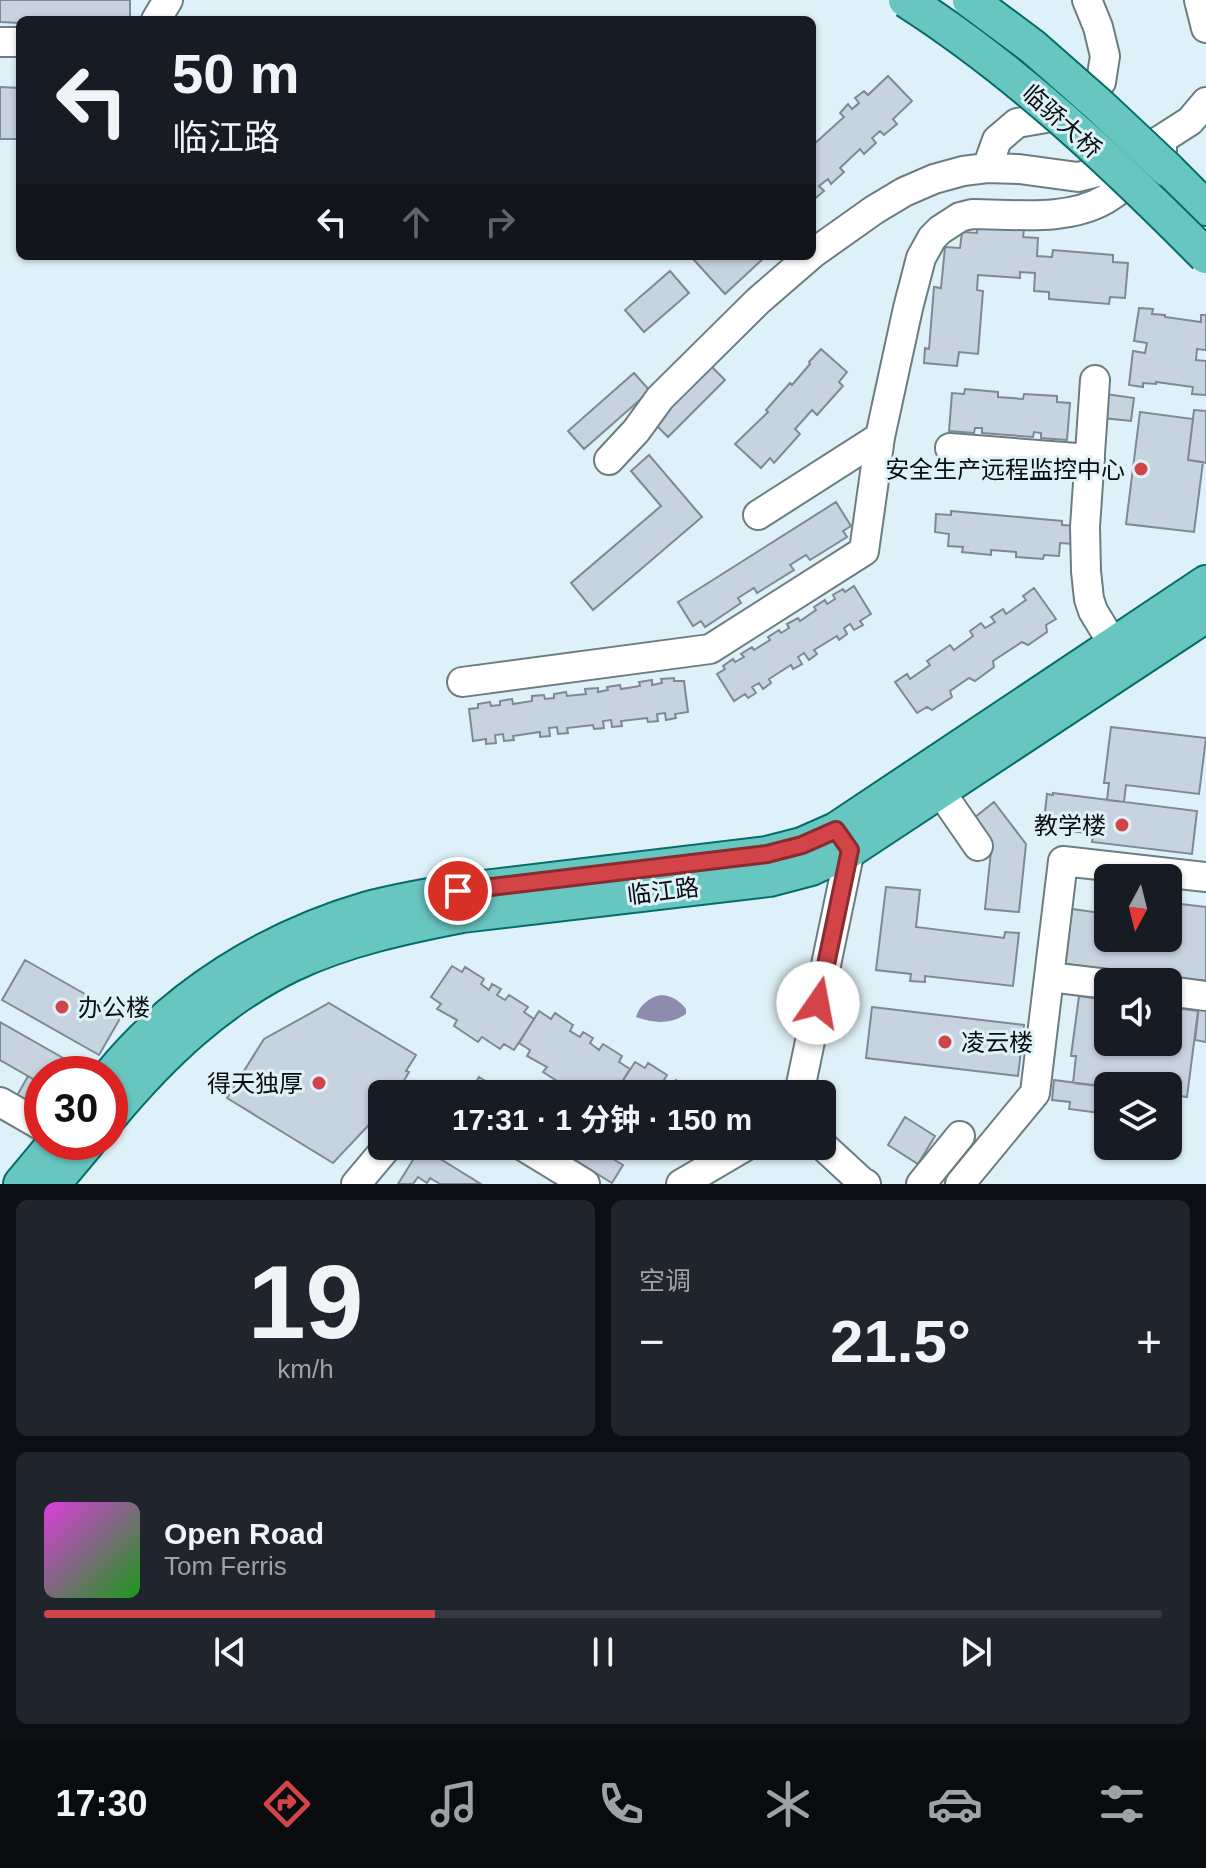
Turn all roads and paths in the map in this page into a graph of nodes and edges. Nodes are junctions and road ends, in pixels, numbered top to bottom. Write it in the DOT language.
graph roads {
  1 [pos="906,0"];
  2 [pos="970,0"];
  3 [pos="1087,0"];
  4 [pos="1199,0"];
  5 [pos="1206,28"];
  6 [pos="1206,102"];
  7 [pos="987,168"];
  8 [pos="1186,181"];
  9 [pos="1202,249"];
  10 [pos="816,251"];
  11 [pos="805,260"];
  12 [pos="1095,380"];
  13 [pos="880,437"];
  14 [pos="950,448"];
  15 [pos="1090,459"];
  16 [pos="609,460"];
  17 [pos="758,515"];
  18 [pos="1206,583"];
  19 [pos="1206,615"];
  20 [pos="1113,644"];
  21 [pos="462,682"];
  22 [pos="940,791"];
  23 [pos="843,840"];
  24 [pos="978,846"];
  25 [pos="1206,877"];
  26 [pos="1049,977"];
  27 [pos="1094,982"];
  28 [pos="1182,993"];
  29 [pos="1206,996"];
  30 [pos="128,1056"];
  31 [pos="801,1080"];
  32 [pos="128,1094"];
  33 [pos="0,1102"];
  34 [pos="24,1116"];
  35 [pos="960,1136"];
  36 [pos="836,1157"];
  37 [pos="53,1160"];
  38 [pos="65,1160"];
  39 [pos="376,1160"];
  40 [pos="546,1160"];
  41 [pos="722,1160"];
  42 [pos="21,1184"];
  43 [pos="53,1184"];
  44 [pos="356,1184"];
  45 [pos="585,1184"];
  46 [pos="681,1184"];
  47 [pos="866,1184"];
  48 [pos="921,1184"];
  49 [pos="960,1184"];
  1 -- 9 [label="main road, 临骄大桥, bridge"];
  2 -- 8 [label="main road, 临骄大桥, bridge"];
  3 -- 7 [label="street"];
  4 -- 5 [label="street"];
  6 -- 8 [label="street"];
  7 -- 8 [label="street"];
  7 -- 10 [label="street"];
  8 -- 13 [label="street"];
  11 -- 16 [label="street"];
  12 -- 15 [label="street"];
  13 -- 17 [label="street"];
  13 -- 21 [label="street"];
  14 -- 15 [label="street"];
  15 -- 20 [label="street"];
  18 -- 20 [label="main road, 临江路"];
  19 -- 22 [label="main road, 临江路"];
  20 -- 23 [label="main road, 临江路"];
  22 -- 23 [label="main road, 临江路"];
  22 -- 24 [label="street"];
  23 -- 30 [label="main road, 临江路"];
  23 -- 31 [label="street"];
  23 -- 32 [label="main road, 临江路"];
  25 -- 26 [label="street"];
  26 -- 27 [label="street"];
  26 -- 49 [label="street"];
  28 -- 29 [label="street"];
  33 -- 34 [label="street"];
  35 -- 48 [label="street"];
  36 -- 47 [label="street"];
  37 -- 42 [label="main road"];
  38 -- 43 [label="main road"];
  39 -- 44 [label="street"];
  40 -- 45 [label="street"];
  41 -- 46 [label="street"];
}
